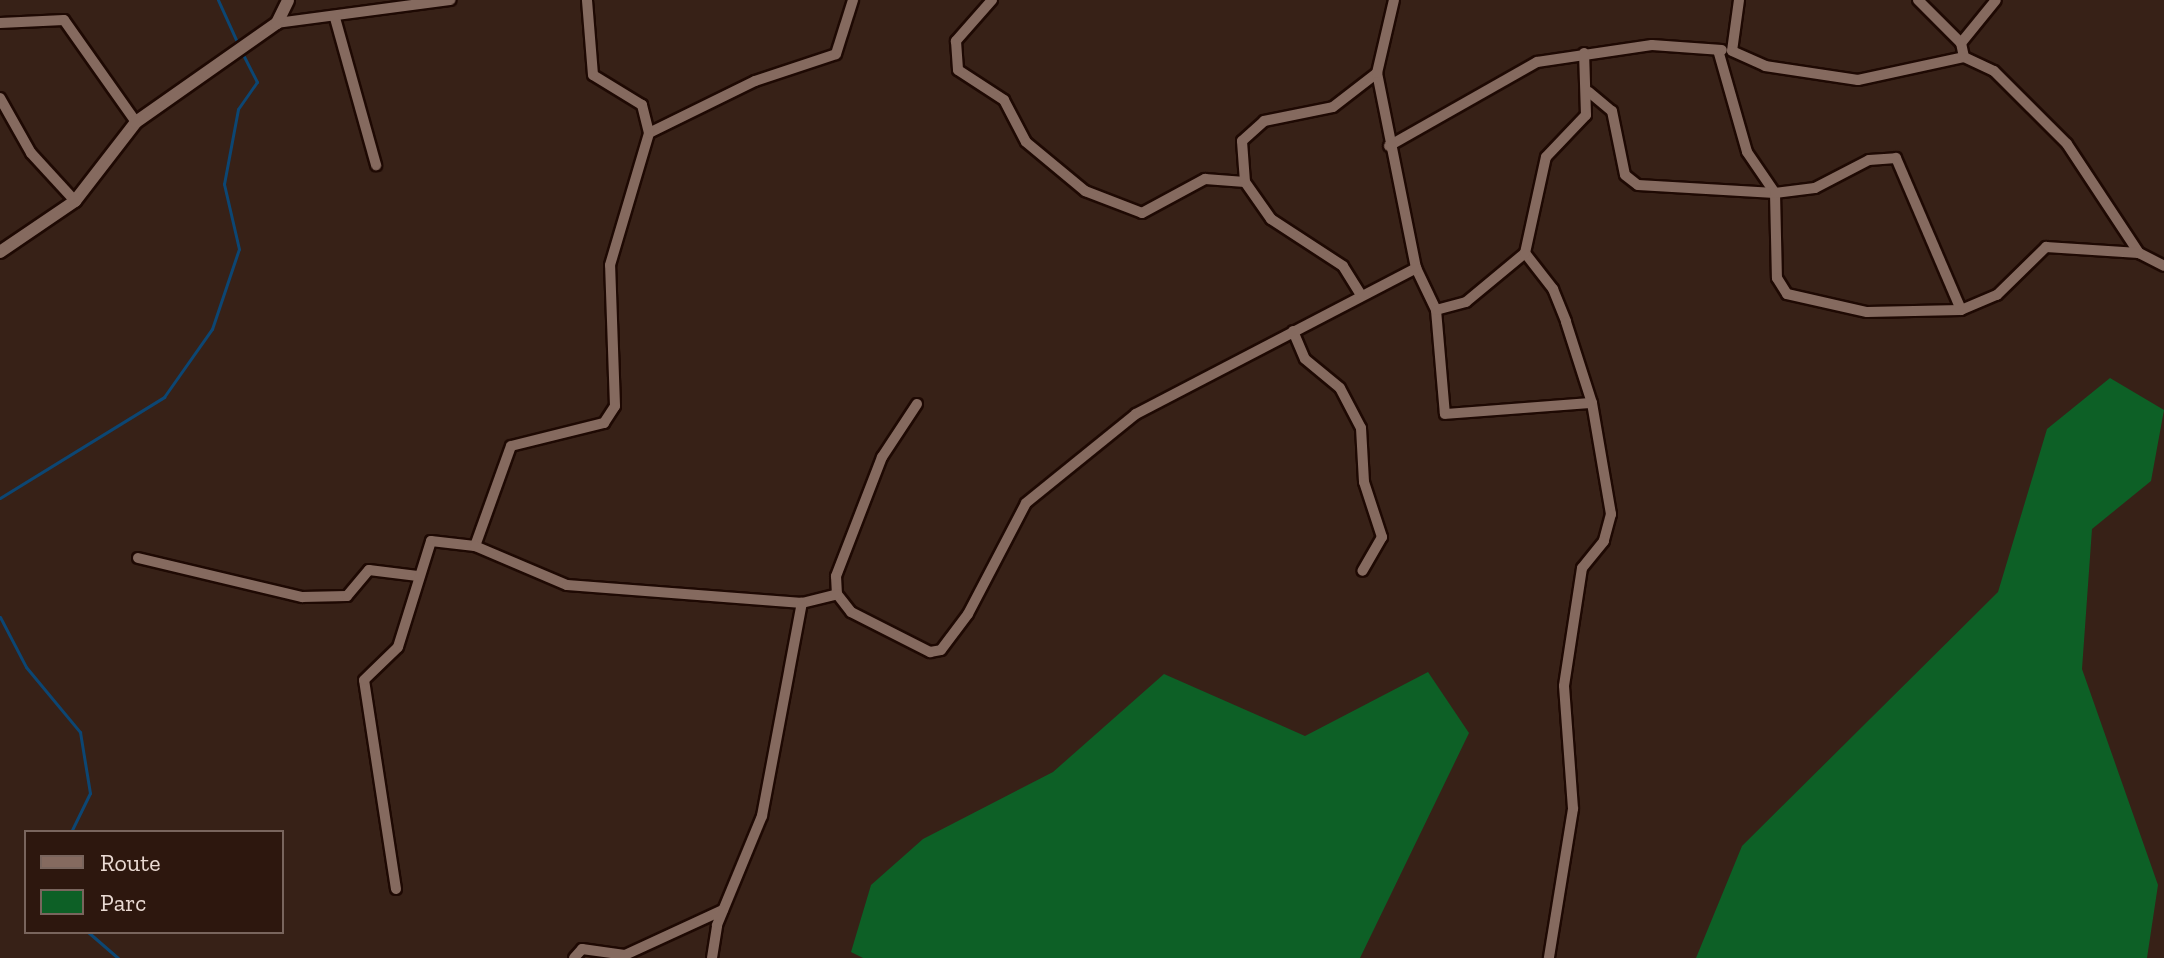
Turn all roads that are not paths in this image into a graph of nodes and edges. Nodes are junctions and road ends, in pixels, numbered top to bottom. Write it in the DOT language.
graph roads {
  1 [pos="288,0"];
  2 [pos="450,0"];
  3 [pos="587,0"];
  4 [pos="853,0"];
  5 [pos="992,0"];
  6 [pos="1394,0"];
  7 [pos="1739,0"];
  8 [pos="1918,0"];
  9 [pos="1996,0"];
  10 [pos="335,18"];
  11 [pos="0,23"];
  12 [pos="277,23"];
  13 [pos="1961,43"];
  14 [pos="1718,50"];
  15 [pos="1732,51"];
  16 [pos="1584,53"];
  17 [pos="1964,57"];
  18 [pos="1377,73"];
  19 [pos="1589,92"];
  20 [pos="0,98"];
  21 [pos="136,122"];
  22 [pos="649,133"];
  23 [pos="1389,146"];
  24 [pos="376,165"];
  25 [pos="1245,182"];
  26 [pos="1775,193"];
  27 [pos="75,201"];
  28 [pos="0,252"];
  29 [pos="1525,253"];
  30 [pos="2139,253"];
  31 [pos="2164,266"];
  32 [pos="1416,268"];
  33 [pos="1361,295"];
  34 [pos="1436,310"];
  35 [pos="1961,310"];
  36 [pos="1293,331"];
  37 [pos="1592,403"];
  38 [pos="917,404"];
  39 [pos="475,546"];
  40 [pos="138,558"];
  41 [pos="1362,571"];
  42 [pos="418,576"];
  43 [pos="837,594"];
  44 [pos="802,603"];
  45 [pos="396,889"];
  46 [pos="723,910"];
  47 [pos="574,958"];
  48 [pos="712,958"];
  49 [pos="1549,958"];
  1 -- 12 [label="street"];
  2 -- 10 [label="street"];
  3 -- 22 [label="street"];
  4 -- 22 [label="street"];
  5 -- 25 [label="street"];
  6 -- 18 [label="street"];
  7 -- 15 [label="street"];
  8 -- 13 [label="street"];
  9 -- 13 [label="street"];
  10 -- 12 [label="street"];
  10 -- 24 [label="street"];
  11 -- 21 [label="street"];
  12 -- 21 [label="street"];
  13 -- 17 [label="street"];
  14 -- 15 [label="street"];
  14 -- 16 [label="street"];
  14 -- 26 [label="street"];
  15 -- 17 [label="street"];
  16 -- 19 [label="street"];
  16 -- 23 [label="street"];
  17 -- 30 [label="street"];
  18 -- 23 [label="street"];
  18 -- 25 [label="street"];
  19 -- 26 [label="street"];
  19 -- 29 [label="street"];
  20 -- 27 [label="street"];
  21 -- 27 [label="street"];
  22 -- 39 [label="street"];
  23 -- 32 [label="street"];
  25 -- 33 [label="street"];
  26 -- 35 [label="street"];
  26 -- 35 [label="street"];
  27 -- 28 [label="street"];
  29 -- 34 [label="street"];
  29 -- 37 [label="street"];
  30 -- 31 [label="street"];
  30 -- 35 [label="street"];
  32 -- 33 [label="street"];
  32 -- 34 [label="street"];
  33 -- 36 [label="street"];
  34 -- 37 [label="street"];
  36 -- 41 [label="street"];
  36 -- 43 [label="street"];
  37 -- 49 [label="street"];
  38 -- 43 [label="street"];
  39 -- 42 [label="street"];
  39 -- 44 [label="street"];
  40 -- 42 [label="street"];
  42 -- 45 [label="street"];
  43 -- 44 [label="street"];
  44 -- 46 [label="street"];
  46 -- 47 [label="street"];
  46 -- 48 [label="street"];
}
